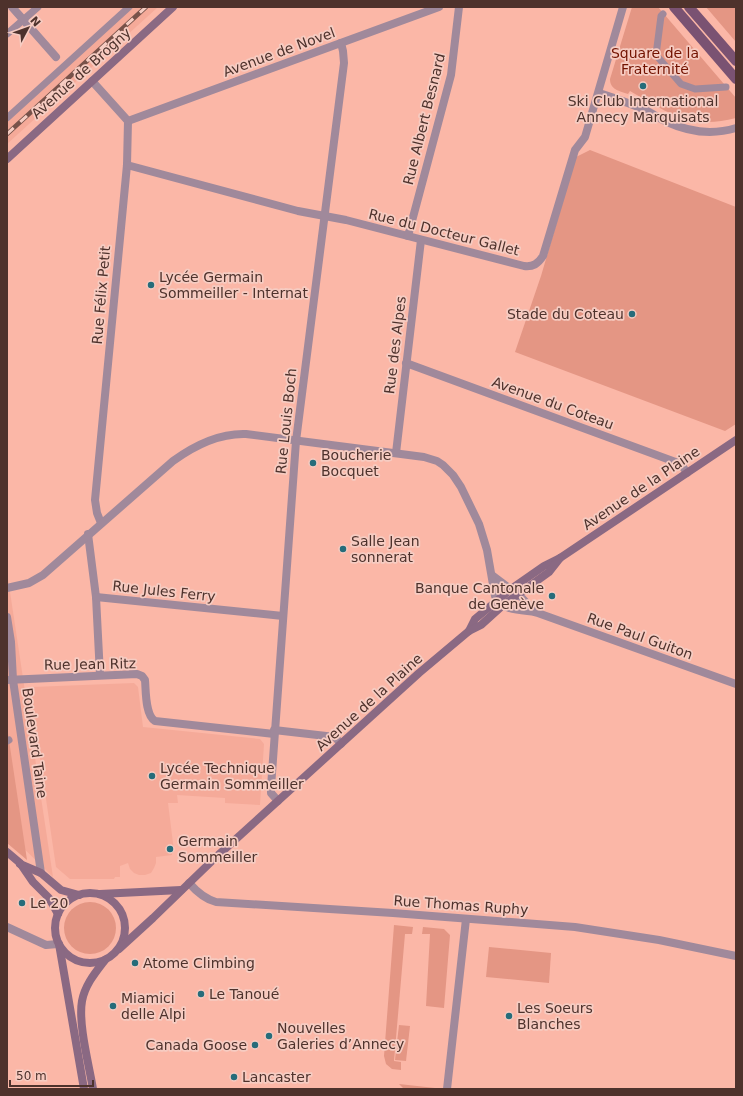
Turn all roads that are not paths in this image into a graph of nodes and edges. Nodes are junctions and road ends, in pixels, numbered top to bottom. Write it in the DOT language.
graph roads {
  1 [pos="12,7"];
  2 [pos="38,7"];
  3 [pos="129,7"];
  4 [pos="173,7"];
  5 [pos="439,7"];
  6 [pos="459,7"];
  7 [pos="623,7"];
  8 [pos="674,7"];
  9 [pos="689,7"];
  10 [pos="663,14"];
  11 [pos="23,20"];
  12 [pos="7,34"];
  13 [pos="341,43"];
  14 [pos="56,57"];
  15 [pos="736,61"];
  16 [pos="736,80"];
  17 [pos="92,81"];
  18 [pos="726,87"];
  19 [pos="599,93"];
  20 [pos="7,118"];
  21 [pos="128,121"];
  22 [pos="736,128"];
  23 [pos="7,159"];
  24 [pos="126,165"];
  25 [pos="324,216"];
  26 [pos="408,236"];
  27 [pos="420,240"];
  28 [pos="406,363"];
  29 [pos="296,440"];
  30 [pos="736,440"];
  31 [pos="396,453"];
  32 [pos="687,473"];
  33 [pos="101,523"];
  34 [pos="88,534"];
  35 [pos="493,576"];
  36 [pos="7,588"];
  37 [pos="514,592"];
  38 [pos="96,597"];
  39 [pos="500,604"];
  40 [pos="535,612"];
  41 [pos="283,616"];
  42 [pos="7,617"];
  43 [pos="100,675"];
  44 [pos="10,680"];
  45 [pos="736,684"];
  46 [pos="274,732"];
  47 [pos="341,744"];
  48 [pos="278,801"];
  49 [pos="7,852"];
  50 [pos="20,863"];
  51 [pos="40,873"];
  52 [pos="188,883"];
  53 [pos="181,890"];
  54 [pos="98,894"];
  55 [pos="78,895"];
  56 [pos="58,914"];
  57 [pos="466,919"];
  58 [pos="7,926"];
  59 [pos="58,944"];
  60 [pos="119,949"];
  61 [pos="736,956"];
  62 [pos="104,960"];
  63 [pos="84,1089"];
  64 [pos="94,1089"];
  65 [pos="447,1089"];
  1 -- 11 [label="street"];
  2 -- 11 [label="street"];
  3 -- 20 [label="street"];
  4 -- 17 [label="main road, Avenue de Brogny"];
  5 -- 13 [label="street, Avenue de Novel"];
  6 -- 26 [label="street, Rue Albert Besnard"];
  7 -- 19 [label="street, Rue du Docteur Gallet"];
  8 -- 16 [label="main road"];
  9 -- 15 [label="main road"];
  10 -- 18 [label="street"];
  11 -- 12 [label="street"];
  11 -- 14 [label="street"];
  13 -- 21 [label="street, Avenue de Novel"];
  13 -- 25 [label="street, Rue Louis Boch"];
  17 -- 21 [label="street"];
  17 -- 23 [label="main road, Avenue de Brogny"];
  19 -- 22 [label="street"];
  19 -- 27 [label="street, Rue du Docteur Gallet"];
  21 -- 24 [label="street, Rue Félix Petit"];
  24 -- 25 [label="street, Rue du Docteur Gallet"];
  24 -- 33 [label="street, Rue Félix Petit"];
  25 -- 26 [label="street, Rue du Docteur Gallet"];
  25 -- 29 [label="street, Rue Louis Boch"];
  26 -- 27 [label="street, Rue du Docteur Gallet"];
  27 -- 28 [label="street, Rue des Alpes"];
  28 -- 31 [label="street, Rue des Alpes"];
  28 -- 32 [label="street, Avenue du Coteau"];
  29 -- 31 [label="street"];
  29 -- 33 [label="street"];
  29 -- 41 [label="street, Rue Louis Boch"];
  30 -- 32 [label="main road, Avenue de la Plaine"];
  31 -- 35 [label="street"];
  32 -- 37 [label="main road, Avenue de la Plaine"];
  33 -- 34 [label="street"];
  34 -- 36 [label="street"];
  34 -- 38 [label="street"];
  35 -- 37 [label="street, Rue Paul Guiton"];
  35 -- 39 [label="street"];
  37 -- 39 [label="main road, Avenue de la Plaine"];
  37 -- 40 [label="street, Rue Paul Guiton"];
  38 -- 41 [label="street, Rue Jules Ferry"];
  38 -- 43 [label="street, Rue Jules Ferry"];
  39 -- 40 [label="street, Rue Paul Guiton"];
  39 -- 47 [label="main road, Avenue de la Plaine"];
  40 -- 45 [label="street, Rue Paul Guiton"];
  41 -- 46 [label="street, Rue Louis Boch"];
  42 -- 44 [label="street, Boulevard Taine"];
  43 -- 44 [label="street, Rue Jean Ritz"];
  43 -- 46 [label="street, Rue Jean Ritz"];
  44 -- 51 [label="street, Boulevard Taine"];
  46 -- 47 [label="street, Rue Jean Ritz"];
  46 -- 48 [label="street, Rue Louis Boch"];
  47 -- 48 [label="main road, Avenue de la Plaine"];
  48 -- 52 [label="main road, Avenue de la Plaine"];
  49 -- 50 [label="main road"];
  50 -- 51 [label="main road"];
  50 -- 56 [label="main road"];
  51 -- 55 [label="main road"];
  52 -- 53 [label="main road, Avenue de la Plaine"];
  52 -- 57 [label="street, Rue Thomas Ruphy"];
  53 -- 54 [label="main road"];
  53 -- 60 [label="main road, Avenue de la Plaine"];
  54 -- 55 [label="main road"];
  54 -- 60 [label="main road"];
  55 -- 56 [label="main road"];
  56 -- 59 [label="main road"];
  57 -- 61 [label="street, Rue Thomas Ruphy"];
  57 -- 65 [label="street"];
  58 -- 59 [label="street"];
  59 -- 62 [label="main road"];
  59 -- 63 [label="main road"];
  60 -- 62 [label="main road"];
  62 -- 64 [label="main road"];
}
